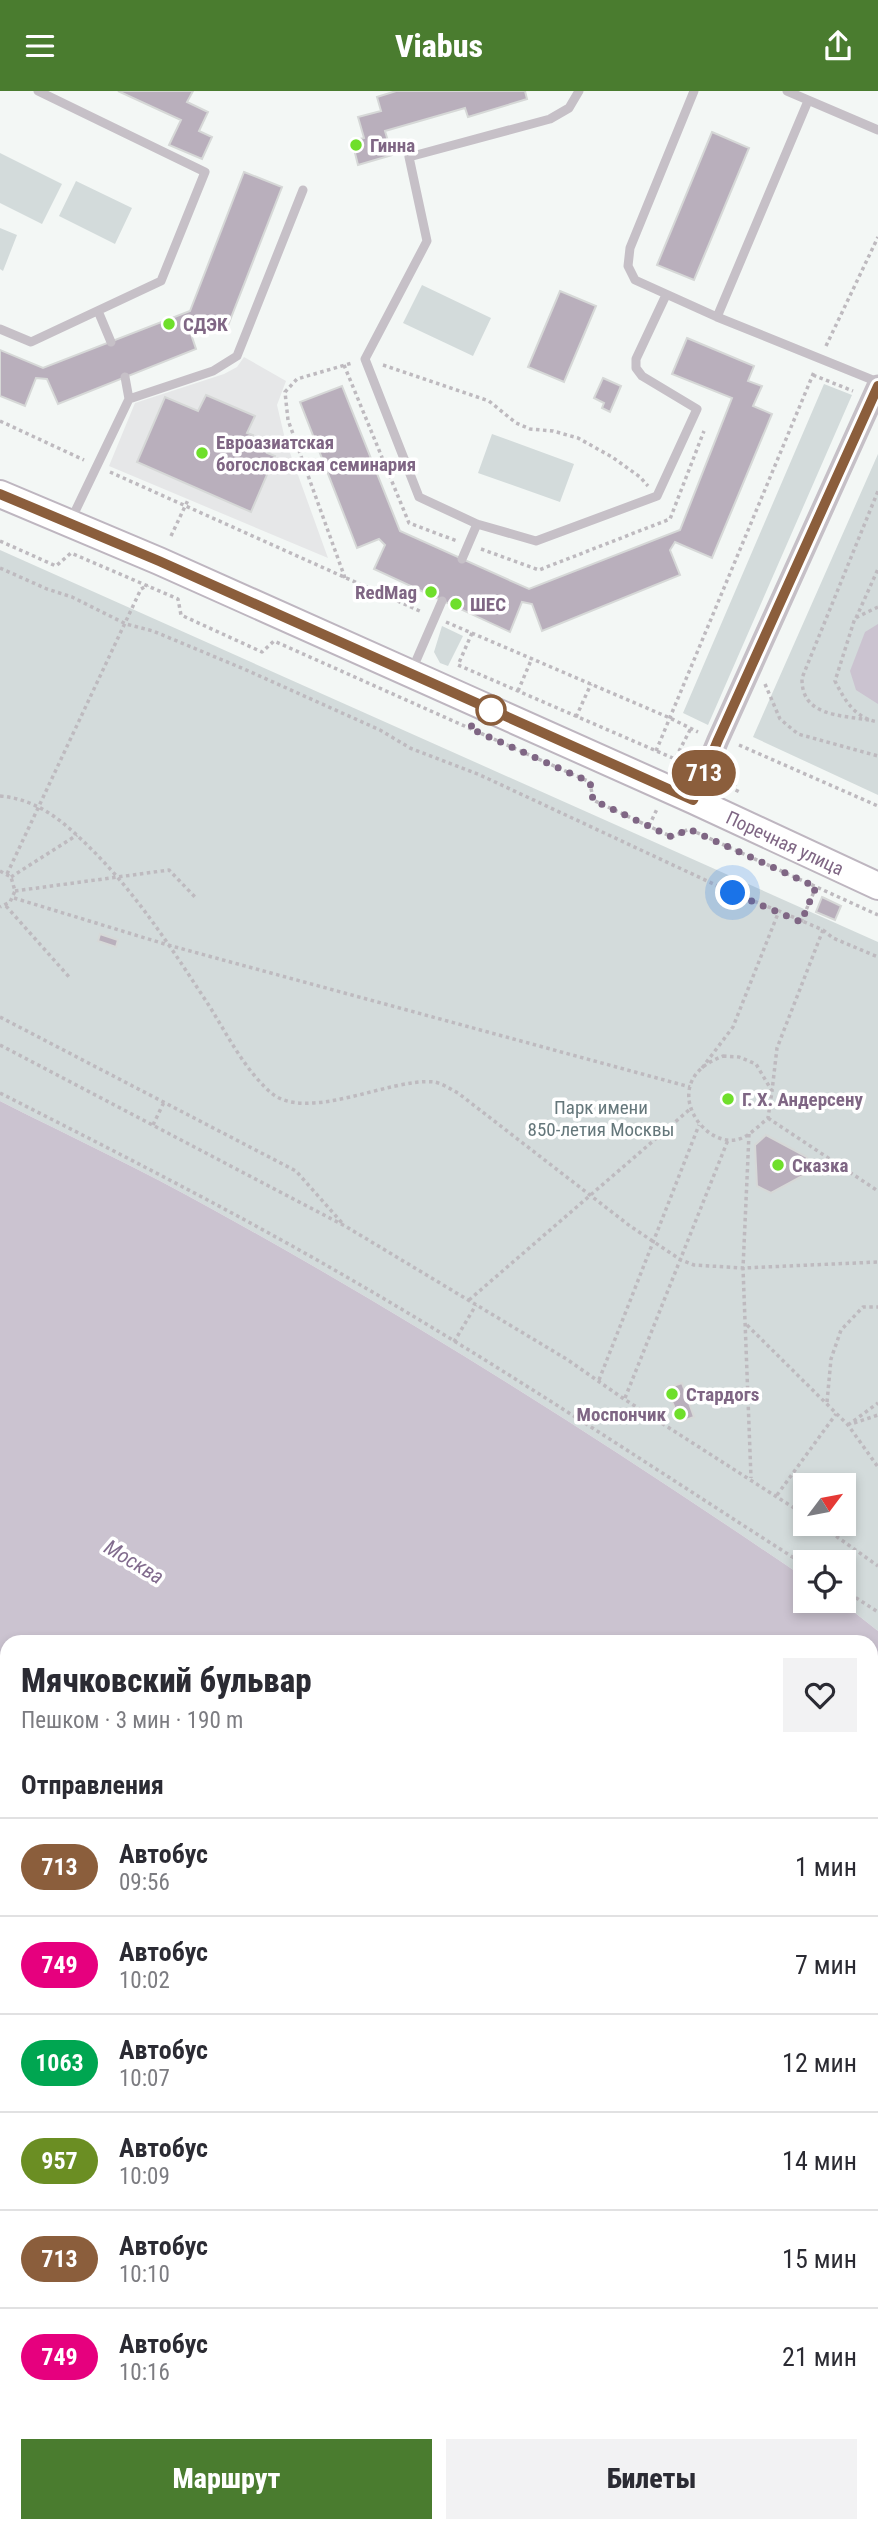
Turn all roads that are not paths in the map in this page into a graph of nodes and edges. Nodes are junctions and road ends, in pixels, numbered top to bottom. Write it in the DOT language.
graph roads {
  1 [pos="38,91"];
  2 [pos="579,91"];
  3 [pos="694,91"];
  4 [pos="786,91"];
  5 [pos="808,101"];
  6 [pos="878,131"];
  7 [pos="303,190"];
  8 [pos="666,295"];
  9 [pos="98,311"];
  10 [pos="717,317"];
  11 [pos="0,329"];
  12 [pos="111,342"];
  13 [pos="125,377"];
  14 [pos="876,389"];
  15 [pos="129,399"];
  16 [pos="0,493"];
  17 [pos="70,523"];
  18 [pos="477,524"];
  19 [pos="462,559"];
  20 [pos="442,601"];
  21 [pos="410,675"];
  22 [pos="693,800"];
  23 [pos="878,886"];
  1 -- 9 [label="lane"];
  2 -- 18 [label="lane"];
  3 -- 8 [label="lane"];
  4 -- 5 [label="lane"];
  5 -- 6 [label="lane"];
  5 -- 10 [label="lane"];
  7 -- 15 [label="lane"];
  8 -- 10 [label="lane"];
  8 -- 18 [label="lane"];
  9 -- 11 [label="lane"];
  9 -- 12 [label="lane"];
  10 -- 14 [label="lane"];
  13 -- 15 [label="lane"];
  14 -- 22 [label="street"];
  15 -- 17 [label="lane"];
  16 -- 17 [label="main road, Поречная улица"];
  17 -- 21 [label="main road, Поречная улица"];
  18 -- 19 [label="lane"];
  20 -- 21 [label="lane"];
  21 -- 22 [label="main road, Поречная улица"];
  22 -- 23 [label="main road, Поречная улица"];
}
